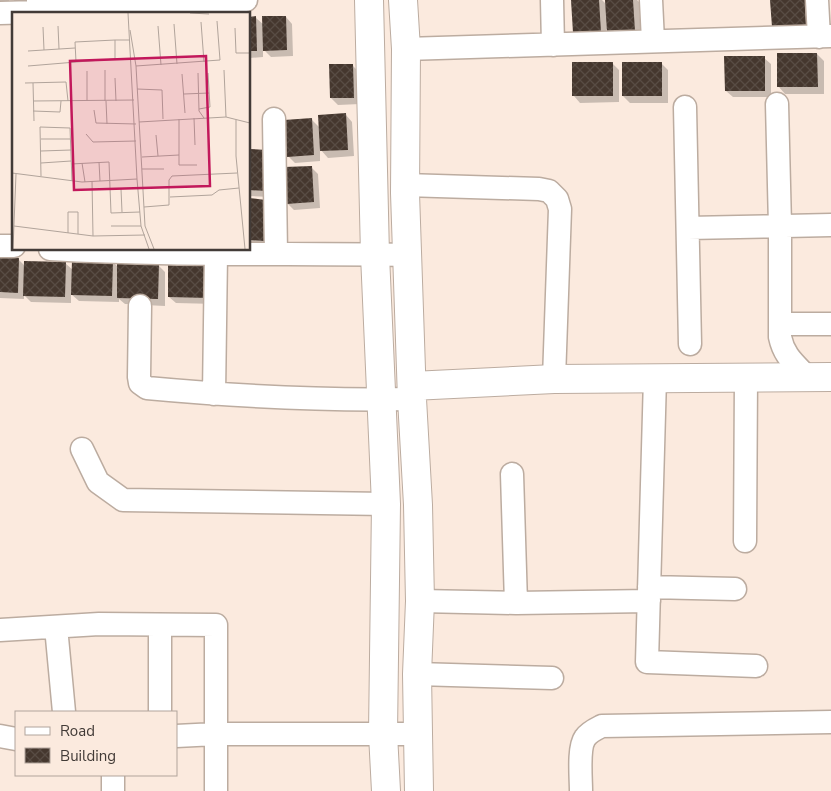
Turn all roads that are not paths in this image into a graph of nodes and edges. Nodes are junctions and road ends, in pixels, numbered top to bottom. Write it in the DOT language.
graph roads {
  1 [pos="246,0"];
  2 [pos="369,0"];
  3 [pos="403,0"];
  4 [pos="552,0"];
  5 [pos="652,0"];
  6 [pos="817,0"];
  7 [pos="38,6"];
  8 [pos="0,13"];
  9 [pos="825,36"];
  10 [pos="653,42"];
  11 [pos="553,45"];
  12 [pos="406,49"];
  13 [pos="778,104"];
  14 [pos="685,107"];
  15 [pos="274,119"];
  16 [pos="405,184"];
  17 [pos="831,225"];
  18 [pos="780,226"];
  19 [pos="688,228"];
  20 [pos="97,250"];
  21 [pos="209,252"];
  22 [pos="276,254"];
  23 [pos="375,255"];
  24 [pos="407,255"];
  25 [pos="140,306"];
  26 [pos="780,324"];
  27 [pos="831,324"];
  28 [pos="690,344"];
  29 [pos="746,377"];
  30 [pos="819,377"];
  31 [pos="655,378"];
  32 [pos="554,379"];
  33 [pos="412,392"];
  34 [pos="214,394"];
  35 [pos="382,400"];
  36 [pos="82,449"];
  37 [pos="512,474"];
  38 [pos="386,504"];
  39 [pos="745,541"];
  40 [pos="736,589"];
  41 [pos="649,594"];
  42 [pos="420,601"];
  43 [pos="516,603"];
  44 [pos="160,625"];
  45 [pos="56,626"];
  46 [pos="0,630"];
  47 [pos="756,666"];
  48 [pos="417,674"];
  49 [pos="552,678"];
  50 [pos="64,711"];
  51 [pos="160,711"];
  52 [pos="831,722"];
  53 [pos="216,734"];
  54 [pos="383,734"];
  55 [pos="418,734"];
  56 [pos="0,736"];
  57 [pos="178,736"];
  58 [pos="15,739"];
  59 [pos="113,776"];
  60 [pos="113,791"];
  61 [pos="216,791"];
  62 [pos="386,791"];
  63 [pos="419,791"];
  64 [pos="581,791"];
  1 -- 7 [label="street"];
  2 -- 23 [label="street"];
  3 -- 12 [label="street"];
  4 -- 11 [label="street"];
  5 -- 10 [label="street"];
  6 -- 9 [label="street"];
  7 -- 8 [label="street"];
  9 -- 10 [label="street"];
  10 -- 11 [label="street"];
  11 -- 12 [label="street"];
  12 -- 16 [label="street"];
  13 -- 18 [label="street"];
  14 -- 19 [label="street"];
  15 -- 22 [label="street"];
  16 -- 24 [label="street"];
  16 -- 32 [label="street"];
  17 -- 18 [label="street"];
  18 -- 19 [label="street"];
  18 -- 26 [label="street"];
  19 -- 28 [label="street"];
  20 -- 21 [label="street"];
  21 -- 22 [label="street"];
  21 -- 34 [label="street"];
  22 -- 23 [label="street"];
  23 -- 24 [label="street"];
  23 -- 35 [label="street"];
  24 -- 33 [label="street"];
  25 -- 34 [label="street"];
  26 -- 27 [label="street"];
  26 -- 30 [label="street"];
  29 -- 30 [label="street"];
  29 -- 31 [label="street"];
  29 -- 39 [label="street"];
  31 -- 32 [label="street"];
  31 -- 41 [label="street"];
  32 -- 33 [label="street"];
  33 -- 35 [label="street"];
  33 -- 42 [label="street"];
  34 -- 35 [label="street"];
  35 -- 38 [label="street"];
  36 -- 38 [label="street"];
  37 -- 43 [label="street"];
  38 -- 54 [label="street"];
  40 -- 41 [label="street"];
  41 -- 43 [label="street"];
  41 -- 47 [label="street"];
  42 -- 43 [label="street"];
  42 -- 48 [label="street"];
  44 -- 45 [label="street"];
  44 -- 51 [label="street"];
  44 -- 53 [label="street"];
  45 -- 46 [label="street"];
  45 -- 50 [label="street"];
  48 -- 49 [label="street"];
  48 -- 55 [label="street"];
  52 -- 64 [label="street"];
  53 -- 54 [label="street"];
  53 -- 57 [label="street"];
  53 -- 61 [label="street"];
  54 -- 55 [label="street"];
  54 -- 62 [label="street"];
  55 -- 63 [label="street"];
  56 -- 58 [label="street"];
  59 -- 60 [label="street"];
}
